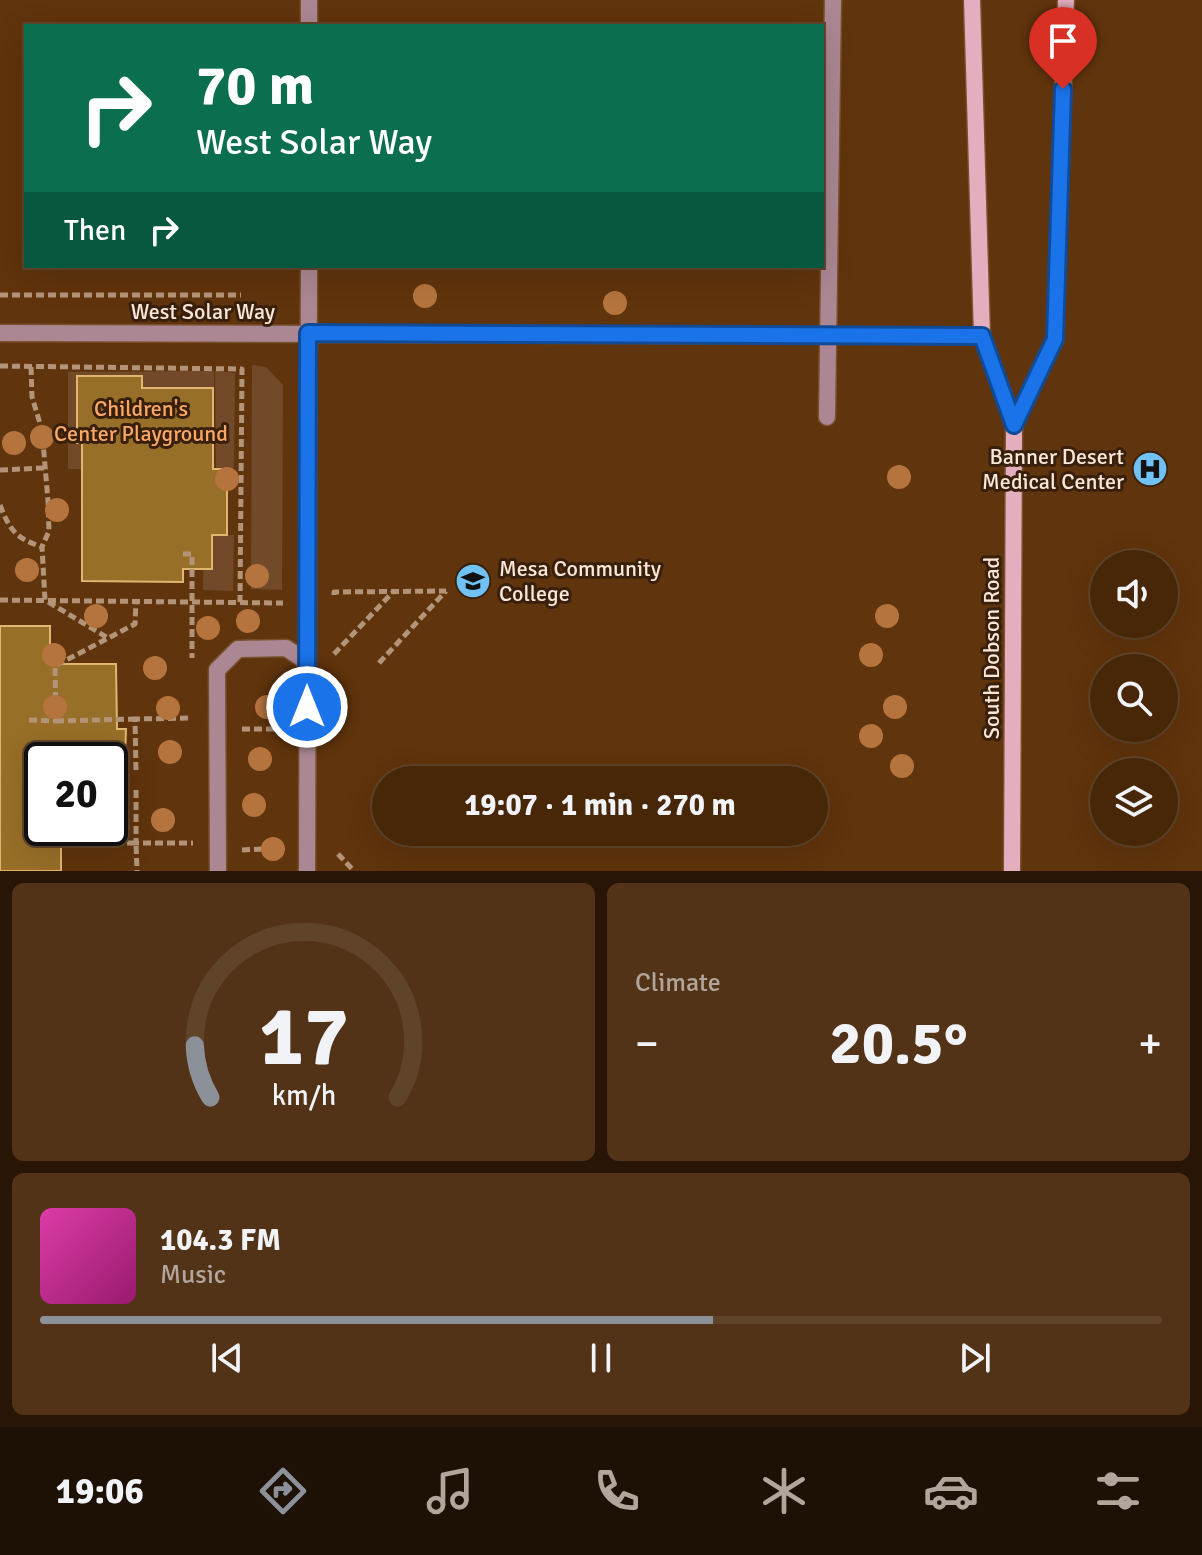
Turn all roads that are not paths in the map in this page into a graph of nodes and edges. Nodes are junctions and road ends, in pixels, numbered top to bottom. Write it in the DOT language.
graph roads {
  1 [pos="309,0"];
  2 [pos="833,0"];
  3 [pos="972,0"];
  4 [pos="1066,0"];
  5 [pos="309,24"];
  6 [pos="309,268"];
  7 [pos="0,333"];
  8 [pos="308,333"];
  9 [pos="829,335"];
  10 [pos="982,336"];
  11 [pos="827,417"];
  12 [pos="1014,425"];
  13 [pos="307,662"];
  14 [pos="218,871"];
  15 [pos="307,871"];
  16 [pos="1012,871"];
  1 -- 5 [label="lane"];
  2 -- 9 [label="lane"];
  3 -- 10 [label="main road, South Dobson Road"];
  4 -- 12 [label="main road, South Dobson Road"];
  6 -- 8 [label="lane"];
  7 -- 8 [label="lane, West Solar Way"];
  8 -- 9 [label="lane, West Solar Way"];
  8 -- 13 [label="lane"];
  9 -- 10 [label="lane, West Solar Way"];
  9 -- 11 [label="lane"];
  10 -- 12 [label="main road, South Dobson Road"];
  12 -- 16 [label="main road, South Dobson Road"];
  13 -- 14 [label="lane"];
  13 -- 15 [label="lane"];
}
